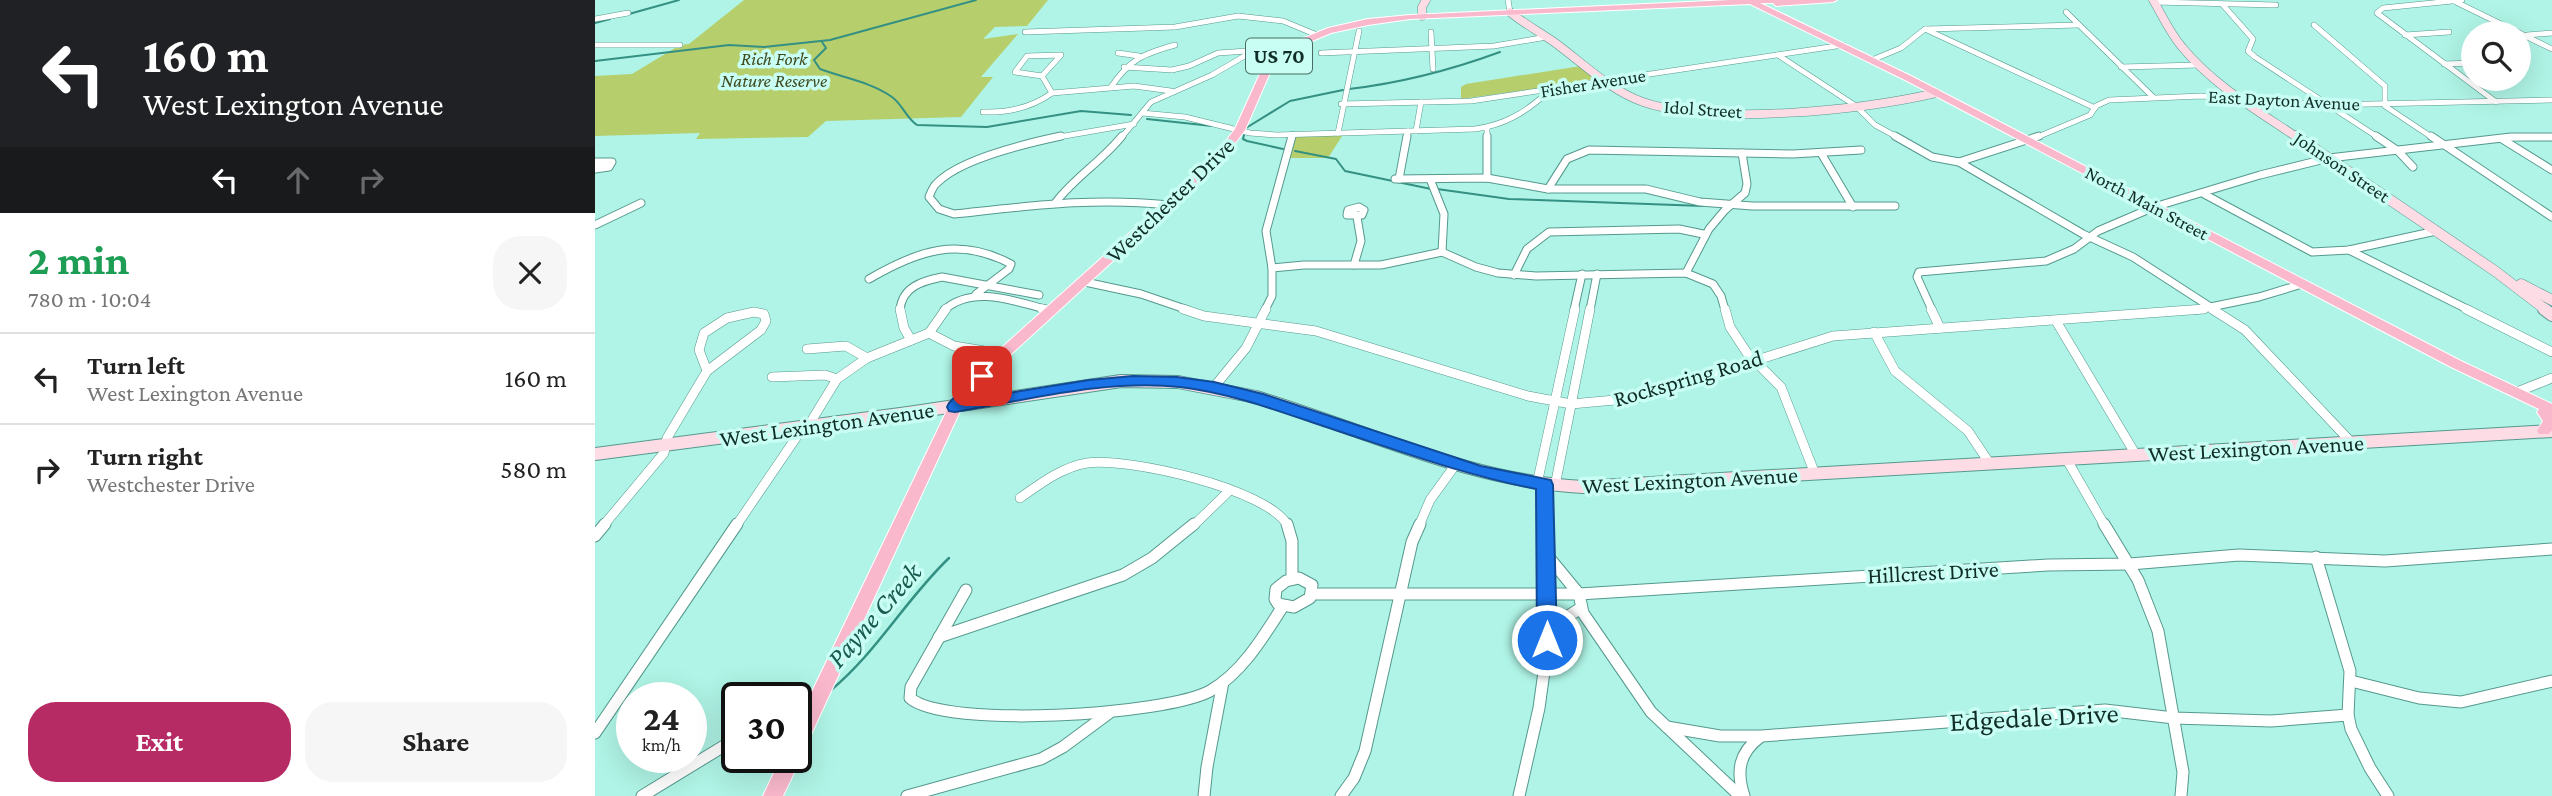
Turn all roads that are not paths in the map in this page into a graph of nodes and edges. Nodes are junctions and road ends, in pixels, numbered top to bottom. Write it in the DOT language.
graph roads {
  1 [pos="1426,0"];
  2 [pos="1508,0"];
  3 [pos="1738,0"];
  4 [pos="1784,0"];
  5 [pos="1833,0"];
  6 [pos="1755,1"];
  7 [pos="2153,1"];
  8 [pos="2456,1"];
  9 [pos="1797,2"];
  10 [pos="1710,4"];
  11 [pos="2223,5"];
  12 [pos="2276,5"];
  13 [pos="1510,12"];
  14 [pos="1780,12"];
  15 [pos="2066,12"];
  16 [pos="628,13"];
  17 [pos="1422,16"];
  18 [pos="595,19"];
  19 [pos="2497,21"];
  20 [pos="2078,25"];
  21 [pos="2314,25"];
  22 [pos="1807,28"];
  23 [pos="1925,29"];
  24 [pos="1025,32"];
  25 [pos="1359,32"];
  26 [pos="1431,32"];
  27 [pos="2449,32"];
  28 [pos="2552,33"];
  29 [pos="1317,35"];
  30 [pos="2405,35"];
  31 [pos="2531,35"];
  32 [pos="1547,37"];
  33 [pos="2531,38"];
  34 [pos="595,45"];
  35 [pos="680,45"];
  36 [pos="1175,46"];
  37 [pos="1843,46"];
  38 [pos="1431,49"];
  39 [pos="2552,49"];
  40 [pos="1356,52"];
  41 [pos="1118,53"];
  42 [pos="1321,54"];
  43 [pos="1778,55"];
  44 [pos="1139,56"];
  45 [pos="1872,60"];
  46 [pos="2461,63"];
  47 [pos="2444,64"];
  48 [pos="2198,65"];
  49 [pos="1124,66"];
  50 [pos="2121,67"];
  51 [pos="1433,69"];
  52 [pos="1042,76"];
  53 [pos="1606,82"];
  54 [pos="1111,87"];
  55 [pos="1550,90"];
  56 [pos="1172,91"];
  57 [pos="1052,93"];
  58 [pos="1936,93"];
  59 [pos="2154,97"];
  60 [pos="2240,99"];
  61 [pos="2552,100"];
  62 [pos="1421,102"];
  63 [pos="2496,102"];
  64 [pos="2387,103"];
  65 [pos="1343,104"];
  66 [pos="2326,105"];
  67 [pos="1856,106"];
  68 [pos="2095,108"];
  69 [pos="983,112"];
  70 [pos="1142,113"];
  71 [pos="1134,124"];
  72 [pos="1487,128"];
  73 [pos="1240,130"];
  74 [pos="1412,131"];
  75 [pos="1338,134"];
  76 [pos="1291,135"];
  77 [pos="2552,137"];
  78 [pos="2502,139"];
  79 [pos="2028,141"];
  80 [pos="2444,145"];
  81 [pos="1861,150"];
  82 [pos="2398,150"];
  83 [pos="1742,153"];
  84 [pos="1821,153"];
  85 [pos="2329,158"];
  86 [pos="595,162"];
  87 [pos="1959,162"];
  88 [pos="2413,167"];
  89 [pos="595,169"];
  90 [pos="2552,170"];
  91 [pos="1487,178"];
  92 [pos="1430,179"];
  93 [pos="1548,189"];
  94 [pos="2204,194"];
  95 [pos="1056,202"];
  96 [pos="641,203"];
  97 [pos="1728,204"];
  98 [pos="1168,205"];
  99 [pos="1853,206"];
  100 [pos="1895,206"];
  101 [pos="2154,207"];
  102 [pos="1357,217"];
  103 [pos="2552,217"];
  104 [pos="595,225"];
  105 [pos="2436,231"];
  106 [pos="1703,234"];
  107 [pos="2091,237"];
  108 [pos="2349,250"];
  109 [pos="1441,252"];
  110 [pos="1354,265"];
  111 [pos="1272,268"];
  112 [pos="2495,271"];
  113 [pos="1686,273"];
  114 [pos="1581,274"];
  115 [pos="1597,274"];
  116 [pos="1514,275"];
  117 [pos="869,279"];
  118 [pos="1085,282"];
  119 [pos="2302,284"];
  120 [pos="987,285"];
  121 [pos="976,294"];
  122 [pos="1039,295"];
  123 [pos="2525,295"];
  124 [pos="2552,300"];
  125 [pos="2213,307"];
  126 [pos="1052,311"];
  127 [pos="2552,315"];
  128 [pos="2056,321"];
  129 [pos="1259,323"];
  130 [pos="1940,328"];
  131 [pos="929,332"];
  132 [pos="1874,332"];
  133 [pos="911,340"];
  134 [pos="807,348"];
  135 [pos="2552,352"];
  136 [pos="1003,354"];
  137 [pos="867,358"];
  138 [pos="1753,360"];
  139 [pos="708,371"];
  140 [pos="772,377"];
  141 [pos="2552,378"];
  142 [pos="837,379"];
  143 [pos="2486,379"];
  144 [pos="1214,387"];
  145 [pos="2517,392"];
  146 [pos="1555,402"];
  147 [pos="1571,404"];
  148 [pos="955,407"];
  149 [pos="2549,413"];
  150 [pos="805,428"];
  151 [pos="2548,431"];
  152 [pos="2351,442"];
  153 [pos="666,445"];
  154 [pos="595,454"];
  155 [pos="2136,455"];
  156 [pos="2067,460"];
  157 [pos="1456,464"];
  158 [pos="1990,464"];
  159 [pos="1815,474"];
  160 [pos="1546,485"];
  161 [pos="1229,491"];
  162 [pos="1020,498"];
  163 [pos="595,536"];
  164 [pos="2552,549"];
  165 [pos="1546,554"];
  166 [pos="2316,557"];
  167 [pos="2130,564"];
  168 [pos="1292,579"];
  169 [pos="966,590"];
  170 [pos="1400,593"];
  171 [pos="1547,593"];
  172 [pos="1313,594"];
  173 [pos="1579,594"];
  174 [pos="1283,607"];
  175 [pos="1581,608"];
  176 [pos="939,637"];
  177 [pos="1547,640"];
  178 [pos="2350,681"];
  179 [pos="2552,681"];
  180 [pos="1223,682"];
  181 [pos="812,699"];
  182 [pos="1109,713"];
  183 [pos="2348,715"];
  184 [pos="2174,718"];
  185 [pos="1667,727"];
  186 [pos="595,733"];
  187 [pos="1762,736"];
  188 [pos="721,748"];
  189 [pos="784,773"];
  190 [pos="642,796"];
  191 [pos="773,796"];
  192 [pos="907,796"];
  193 [pos="1204,796"];
  194 [pos="1341,796"];
  195 [pos="1518,796"];
  196 [pos="1742,796"];
  197 [pos="2181,796"];
  198 [pos="2388,796"];
  1 -- 17 [label="street"];
  2 -- 13 [label="street"];
  3 -- 10 [label="main road"];
  4 -- 6 [label="main road, US 70"];
  5 -- 9 [label="main road, US 70"];
  6 -- 9 [label="main road, US 70"];
  6 -- 10 [label="main road, Westchester Drive / US 70"];
  6 -- 14 [label="main road, North Main Street"];
  6 -- 22 [label="main road, North Main Street"];
  7 -- 11 [label="street"];
  7 -- 48 [label="street, Johnson Street"];
  8 -- 19 [label="street"];
  8 -- 30 [label="street"];
  9 -- 14 [label="main road"];
  10 -- 13 [label="main road, Westchester Drive / US 70"];
  11 -- 12 [label="street"];
  11 -- 66 [label="street"];
  13 -- 17 [label="main road, Westchester Drive / US 70"];
  13 -- 32 [label="street, Idol Street"];
  14 -- 22 [label="main road, North Main Street"];
  15 -- 20 [label="street"];
  16 -- 18 [label="street"];
  17 -- 29 [label="main road, Westchester Drive / US 70"];
  20 -- 23 [label="street"];
  20 -- 50 [label="street"];
  21 -- 64 [label="street"];
  22 -- 37 [label="main road, North Main Street"];
  23 -- 45 [label="street"];
  23 -- 68 [label="street"];
  24 -- 29 [label="street"];
  25 -- 40 [label="street"];
  26 -- 38 [label="street"];
  27 -- 30 [label="street"];
  28 -- 31 [label="street"];
  29 -- 73 [label="main road, Westchester Drive / US 70"];
  30 -- 47 [label="street"];
  32 -- 38 [label="street"];
  32 -- 53 [label="street, Idol Street"];
  33 -- 39 [label="street"];
  34 -- 35 [label="street"];
  36 -- 44 [label="street"];
  37 -- 43 [label="street, Fisher Avenue"];
  37 -- 45 [label="main road, North Main Street"];
  38 -- 40 [label="street"];
  38 -- 51 [label="street"];
  40 -- 42 [label="street"];
  40 -- 65 [label="street"];
  41 -- 44 [label="street"];
  43 -- 53 [label="street, Fisher Avenue"];
  43 -- 67 [label="street"];
  44 -- 49 [label="street"];
  45 -- 58 [label="main road, North Main Street"];
  46 -- 47 [label="street"];
  47 -- 63 [label="street"];
  48 -- 50 [label="street"];
  48 -- 60 [label="street, Johnson Street"];
  49 -- 54 [label="street"];
  49 -- 56 [label="street"];
  50 -- 59 [label="street"];
  52 -- 52 [label="street"];
  52 -- 57 [label="street"];
  53 -- 55 [label="street, Fisher Avenue"];
  53 -- 67 [label="street, Idol Street"];
  54 -- 56 [label="street"];
  54 -- 57 [label="street"];
  55 -- 62 [label="street, Fisher Avenue"];
  55 -- 72 [label="street"];
  56 -- 70 [label="street"];
  57 -- 69 [label="street"];
  58 -- 67 [label="street, Idol Street"];
  58 -- 79 [label="main road, North Main Street"];
  59 -- 60 [label="street, East Dayton Avenue"];
  59 -- 68 [label="street, East Dayton Avenue"];
  60 -- 66 [label="street, East Dayton Avenue"];
  60 -- 85 [label="street, Johnson Street"];
  61 -- 63 [label="street, East Dayton Avenue"];
  62 -- 65 [label="street, Fisher Avenue"];
  62 -- 74 [label="street"];
  63 -- 64 [label="street, East Dayton Avenue"];
  64 -- 66 [label="street, East Dayton Avenue"];
  64 -- 80 [label="street"];
  65 -- 75 [label="street"];
  66 -- 82 [label="street"];
  67 -- 87 [label="street"];
  68 -- 79 [label="street, East Dayton Avenue"];
  70 -- 71 [label="street"];
  70 -- 73 [label="street"];
  71 -- 95 [label="street"];
  71 -- 95 [label="street"];
  72 -- 74 [label="street"];
  72 -- 91 [label="street"];
  73 -- 76 [label="street"];
  73 -- 98 [label="main road, Westchester Drive / US 70"];
  74 -- 75 [label="street"];
  74 -- 92 [label="street"];
  75 -- 76 [label="street"];
  76 -- 111 [label="street"];
  77 -- 78 [label="street"];
  78 -- 80 [label="street"];
  78 -- 90 [label="street"];
  79 -- 87 [label="street, East Dayton Avenue"];
  79 -- 101 [label="main road, North Main Street"];
  80 -- 82 [label="street"];
  80 -- 103 [label="street"];
  81 -- 84 [label="street"];
  82 -- 85 [label="street"];
  82 -- 88 [label="street"];
  83 -- 84 [label="street"];
  83 -- 93 [label="street"];
  83 -- 97 [label="street"];
  84 -- 99 [label="street"];
  85 -- 94 [label="street"];
  85 -- 105 [label="street, Johnson Street"];
  86 -- 89 [label="street"];
  87 -- 107 [label="street"];
  91 -- 92 [label="street"];
  91 -- 93 [label="street"];
  92 -- 109 [label="street"];
  93 -- 97 [label="street"];
  94 -- 101 [label="street"];
  94 -- 108 [label="street"];
  95 -- 98 [label="street"];
  96 -- 104 [label="street"];
  97 -- 99 [label="street"];
  97 -- 106 [label="street"];
  98 -- 118 [label="main road, Westchester Drive / US 70"];
  99 -- 100 [label="street"];
  101 -- 107 [label="street"];
  101 -- 119 [label="main road, North Main Street"];
  102 -- 110 [label="street"];
  105 -- 108 [label="street"];
  105 -- 112 [label="street, Johnson Street"];
  106 -- 113 [label="street"];
  106 -- 116 [label="street"];
  107 -- 125 [label="street"];
  107 -- 130 [label="street"];
  108 -- 135 [label="street"];
  109 -- 110 [label="street"];
  109 -- 116 [label="street"];
  110 -- 111 [label="street"];
  111 -- 129 [label="street"];
  112 -- 123 [label="street, Johnson Street"];
  112 -- 124 [label="street"];
  113 -- 115 [label="street"];
  113 -- 138 [label="street"];
  114 -- 115 [label="street"];
  114 -- 116 [label="street"];
  114 -- 146 [label="street"];
  115 -- 147 [label="street"];
  117 -- 120 [label="street"];
  118 -- 126 [label="main road, Westchester Drive / US 70"];
  118 -- 129 [label="street, Rockspring Road"];
  119 -- 125 [label="street, Rockspring Road"];
  119 -- 143 [label="main road, North Main Street"];
  120 -- 121 [label="street"];
  120 -- 122 [label="street"];
  120 -- 133 [label="street"];
  121 -- 126 [label="street"];
  121 -- 131 [label="street"];
  123 -- 124 [label="street"];
  123 -- 127 [label="street, Johnson Street"];
  125 -- 128 [label="street, Rockspring Road"];
  125 -- 152 [label="street"];
  126 -- 136 [label="main road, Westchester Drive / US 70"];
  128 -- 130 [label="street, Rockspring Road"];
  128 -- 155 [label="street"];
  129 -- 144 [label="street"];
  129 -- 146 [label="street, Rockspring Road"];
  130 -- 132 [label="street, Rockspring Road"];
  131 -- 133 [label="street"];
  131 -- 136 [label="street"];
  132 -- 138 [label="street, Rockspring Road"];
  132 -- 158 [label="street"];
  133 -- 137 [label="street"];
  134 -- 137 [label="street"];
  136 -- 148 [label="main road, Westchester Drive / US 70"];
  137 -- 142 [label="street"];
  138 -- 147 [label="street, Rockspring Road"];
  138 -- 159 [label="street"];
  139 -- 139 [label="street"];
  139 -- 153 [label="street"];
  140 -- 142 [label="street"];
  141 -- 145 [label="street"];
  142 -- 150 [label="street"];
  143 -- 145 [label="main road, North Main Street"];
  143 -- 149 [label="main road, North Main Street"];
  144 -- 148 [label="street, West Lexington Avenue"];
  144 -- 157 [label="street, West Lexington Avenue"];
  145 -- 149 [label="main road, North Main Street"];
  146 -- 147 [label="street, Rockspring Road"];
  146 -- 160 [label="street"];
  147 -- 160 [label="street"];
  148 -- 150 [label="street, West Lexington Avenue"];
  148 -- 181 [label="main road, Westchester Drive / US 70"];
  149 -- 151 [label="main road"];
  150 -- 153 [label="street, West Lexington Avenue"];
  150 -- 186 [label="street"];
  151 -- 152 [label="street, West Lexington Avenue"];
  152 -- 155 [label="street, West Lexington Avenue"];
  153 -- 154 [label="street, West Lexington Avenue"];
  153 -- 163 [label="street"];
  155 -- 156 [label="street, West Lexington Avenue"];
  156 -- 158 [label="street, West Lexington Avenue"];
  156 -- 167 [label="street"];
  157 -- 160 [label="street, West Lexington Avenue"];
  157 -- 170 [label="street"];
  158 -- 159 [label="street, West Lexington Avenue"];
  159 -- 160 [label="street, West Lexington Avenue"];
  160 -- 165 [label="street"];
  161 -- 162 [label="street"];
  161 -- 168 [label="street"];
  161 -- 176 [label="street"];
  164 -- 166 [label="street, Hillcrest Drive"];
  165 -- 171 [label="street"];
  165 -- 173 [label="street"];
  166 -- 167 [label="street, Hillcrest Drive"];
  166 -- 178 [label="street"];
  167 -- 173 [label="street, Hillcrest Drive"];
  167 -- 184 [label="street"];
  168 -- 172 [label="street"];
  168 -- 174 [label="street"];
  169 -- 176 [label="street"];
  170 -- 171 [label="street, Hillcrest Drive"];
  170 -- 172 [label="street, Hillcrest Drive"];
  170 -- 194 [label="street"];
  171 -- 173 [label="street, Hillcrest Drive"];
  171 -- 177 [label="street"];
  172 -- 174 [label="street"];
  173 -- 175 [label="street"];
  174 -- 180 [label="street"];
  175 -- 177 [label="street"];
  175 -- 185 [label="street"];
  176 -- 182 [label="street"];
  177 -- 195 [label="street"];
  178 -- 179 [label="street"];
  178 -- 183 [label="street"];
  180 -- 182 [label="street"];
  180 -- 193 [label="street"];
  182 -- 192 [label="street"];
  183 -- 184 [label="street, Edgedale Drive"];
  183 -- 198 [label="street"];
  184 -- 187 [label="street, Edgedale Drive"];
  184 -- 197 [label="street"];
  185 -- 187 [label="street, Edgedale Drive"];
  185 -- 196 [label="street"];
  187 -- 196 [label="street"];
  188 -- 190 [label="street"];
  189 -- 191 [label="main road"];
}
